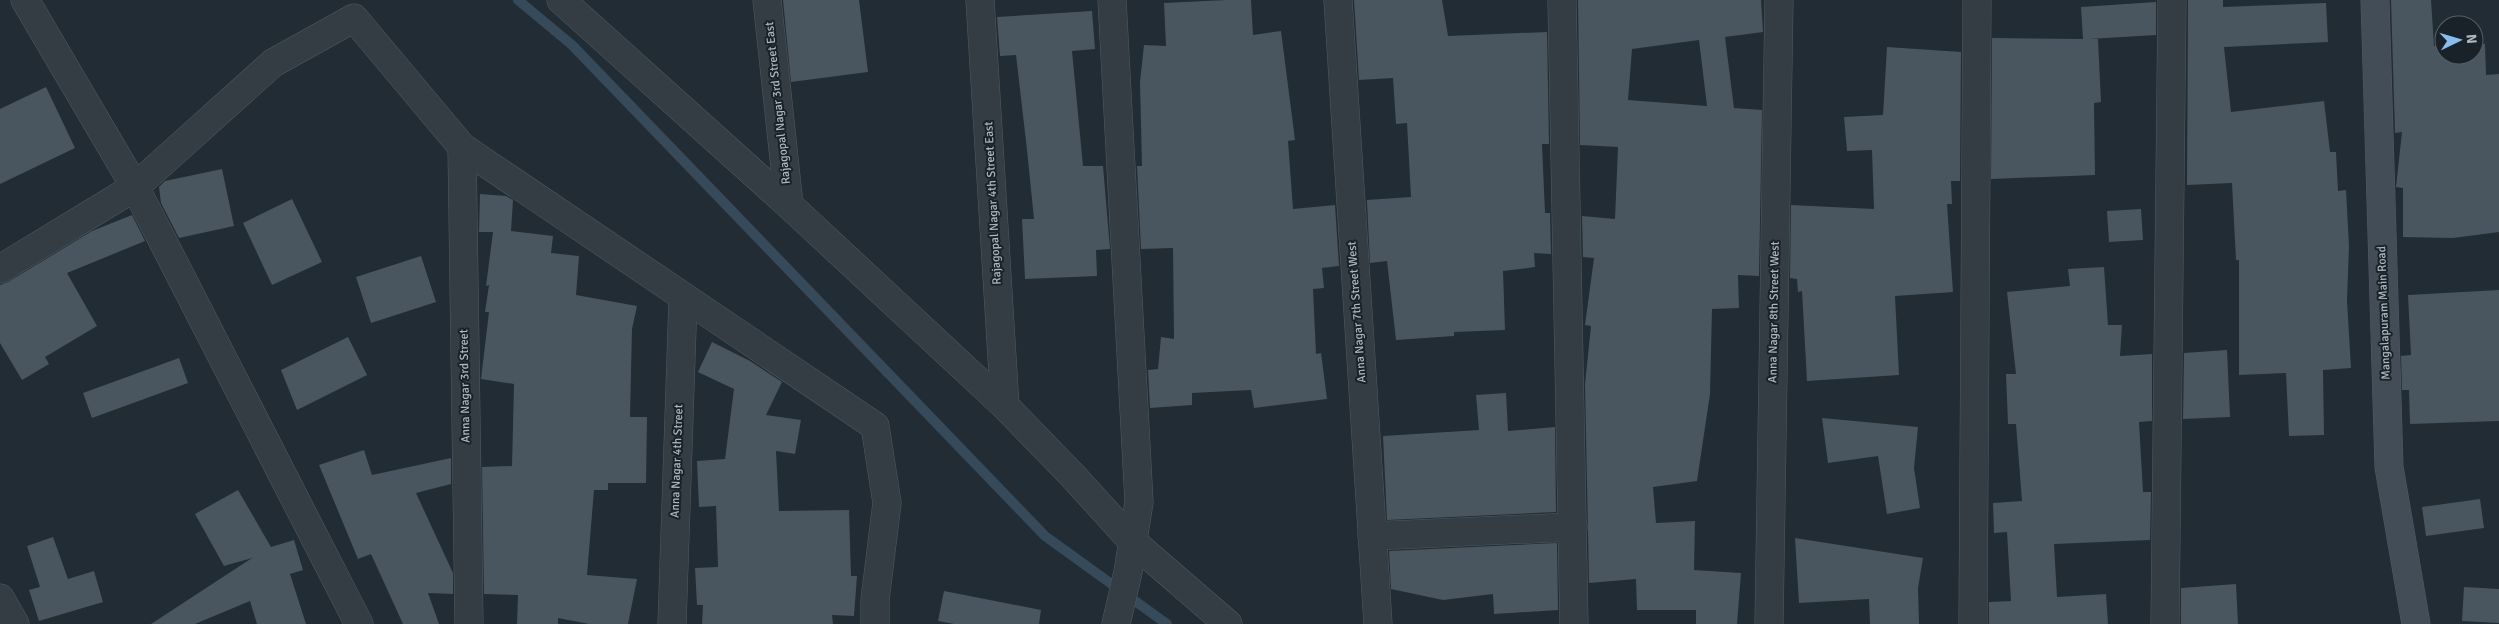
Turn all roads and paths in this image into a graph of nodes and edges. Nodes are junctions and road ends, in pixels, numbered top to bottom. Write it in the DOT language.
graph roads {
  1 [pos="25,0"];
  2 [pos="561,0"];
  3 [pos="767,0"];
  4 [pos="980,0"];
  5 [pos="1112,0"];
  6 [pos="1338,0"];
  7 [pos="1562,0"];
  8 [pos="1779,0"];
  9 [pos="1977,0"];
  10 [pos="2172,0"];
  11 [pos="2375,0"];
  12 [pos="462,147"];
  13 [pos="135,187"];
  14 [pos="789,205"];
  15 [pos="0,269"];
  16 [pos="683,298"];
  17 [pos="1005,406"];
  18 [pos="1573,527"];
  19 [pos="1372,536"];
  20 [pos="1133,542"];
  21 [pos="0,598"];
  22 [pos="15,624"];
  23 [pos="359,624"];
  24 [pos="469,624"];
  25 [pos="672,624"];
  26 [pos="875,624"];
  27 [pos="1116,624"];
  28 [pos="1228,624"];
  29 [pos="1378,624"];
  30 [pos="1574,624"];
  31 [pos="1769,624"];
  32 [pos="1973,624"];
  33 [pos="2165,624"];
  34 [pos="2416,624"];
  1 -- 13 [label="street"];
  2 -- 14 [label="street"];
  3 -- 14 [label="street, Rajagopal Nagar 3rd Street East"];
  4 -- 17 [label="street, Rajagopal Nagar 4th Street East"];
  5 -- 20 [label="street"];
  6 -- 19 [label="street, Anna Nagar 7th Street West"];
  7 -- 18 [label="street"];
  8 -- 31 [label="street, Anna Nagar 8th Street West"];
  9 -- 32 [label="street"];
  10 -- 33 [label="street"];
  11 -- 34 [label="street, Mangalapuram Main Road"];
  12 -- 13 [label="street"];
  12 -- 16 [label="street"];
  12 -- 24 [label="street, Anna Nagar 3rd Street"];
  13 -- 15 [label="street"];
  13 -- 23 [label="street"];
  14 -- 17 [label="street"];
  16 -- 25 [label="street, Anna Nagar 4th Street"];
  16 -- 26 [label="street"];
  17 -- 20 [label="street"];
  18 -- 19 [label="street"];
  18 -- 30 [label="street"];
  19 -- 29 [label="street, Anna Nagar 7th Street West"];
  20 -- 27 [label="street"];
  20 -- 28 [label="street"];
  21 -- 22 [label="street"];
}
